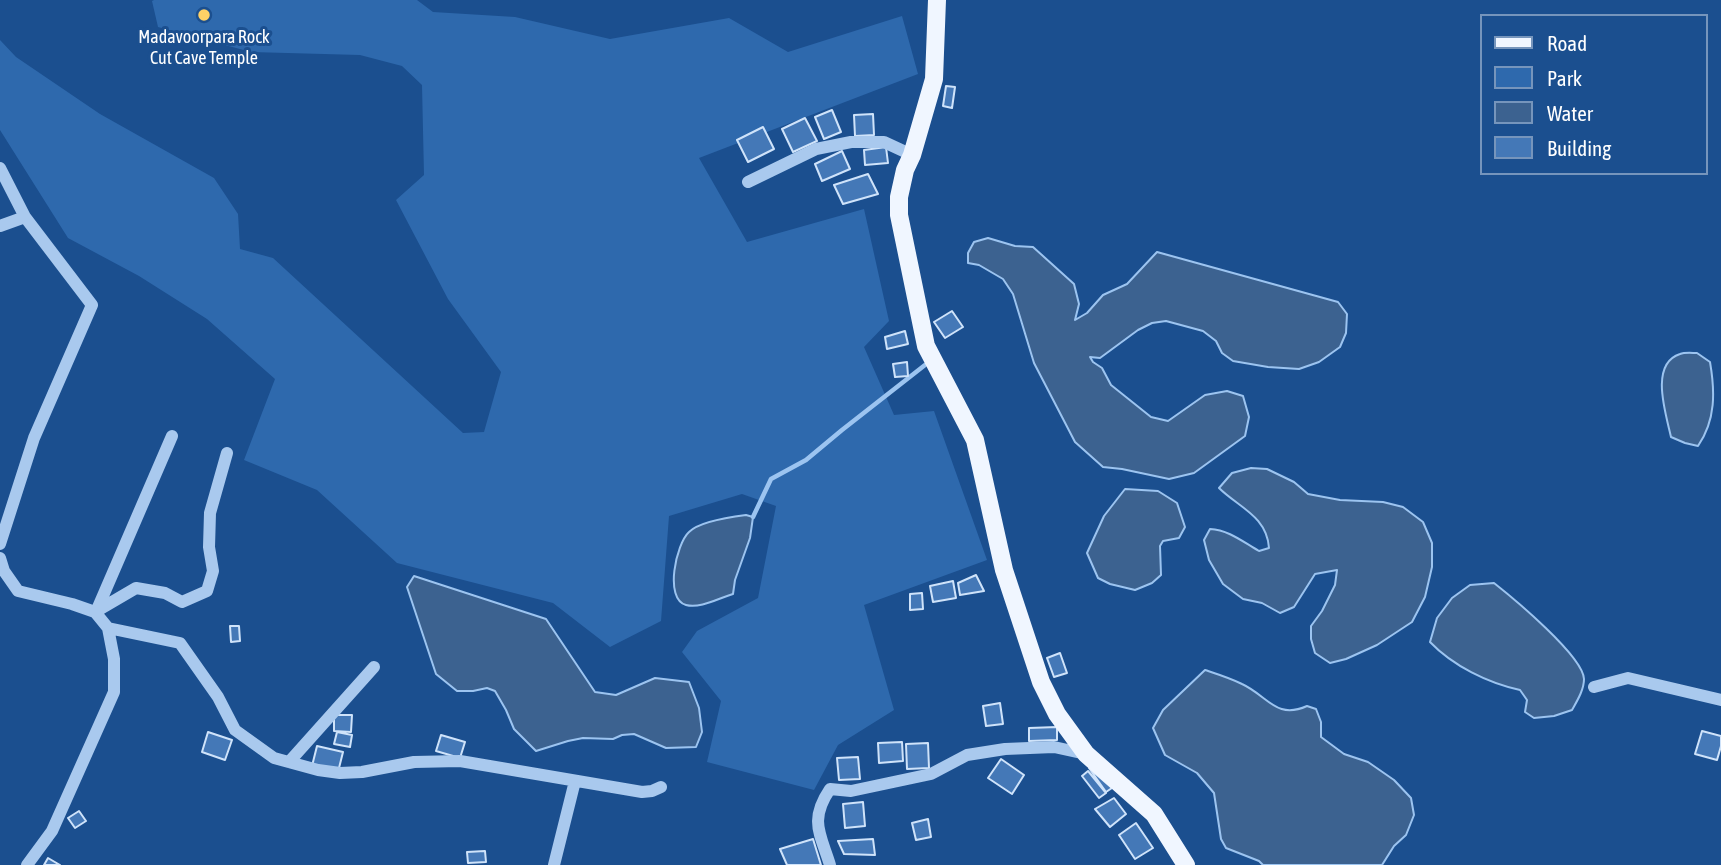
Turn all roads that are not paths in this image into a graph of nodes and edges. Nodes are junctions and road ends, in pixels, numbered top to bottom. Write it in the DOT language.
graph roads {
  1 [pos="937,0"];
  2 [pos="912,155"];
  3 [pos="0,168"];
  4 [pos="748,182"];
  5 [pos="25,217"];
  6 [pos="0,226"];
  7 [pos="172,436"];
  8 [pos="227,453"];
  9 [pos="0,544"];
  10 [pos="0,558"];
  11 [pos="96,612"];
  12 [pos="108,628"];
  13 [pos="374,667"];
  14 [pos="1594,687"];
  15 [pos="1721,700"];
  16 [pos="1086,754"];
  17 [pos="289,762"];
  18 [pos="575,781"];
  19 [pos="661,787"];
  20 [pos="27,865"];
  21 [pos="554,865"];
  22 [pos="830,865"];
  23 [pos="1186,865"];
  1 -- 2 [label="main road"];
  2 -- 4 [label="street"];
  2 -- 16 [label="main road"];
  3 -- 5 [label="street"];
  5 -- 6 [label="street"];
  5 -- 9 [label="street"];
  7 -- 11 [label="street"];
  8 -- 11 [label="street"];
  10 -- 11 [label="street"];
  11 -- 12 [label="street"];
  12 -- 17 [label="street"];
  12 -- 20 [label="street"];
  13 -- 17 [label="street"];
  14 -- 15 [label="street"];
  16 -- 22 [label="street"];
  16 -- 23 [label="main road"];
  17 -- 18 [label="street"];
  18 -- 19 [label="street"];
  18 -- 21 [label="street"];
}
